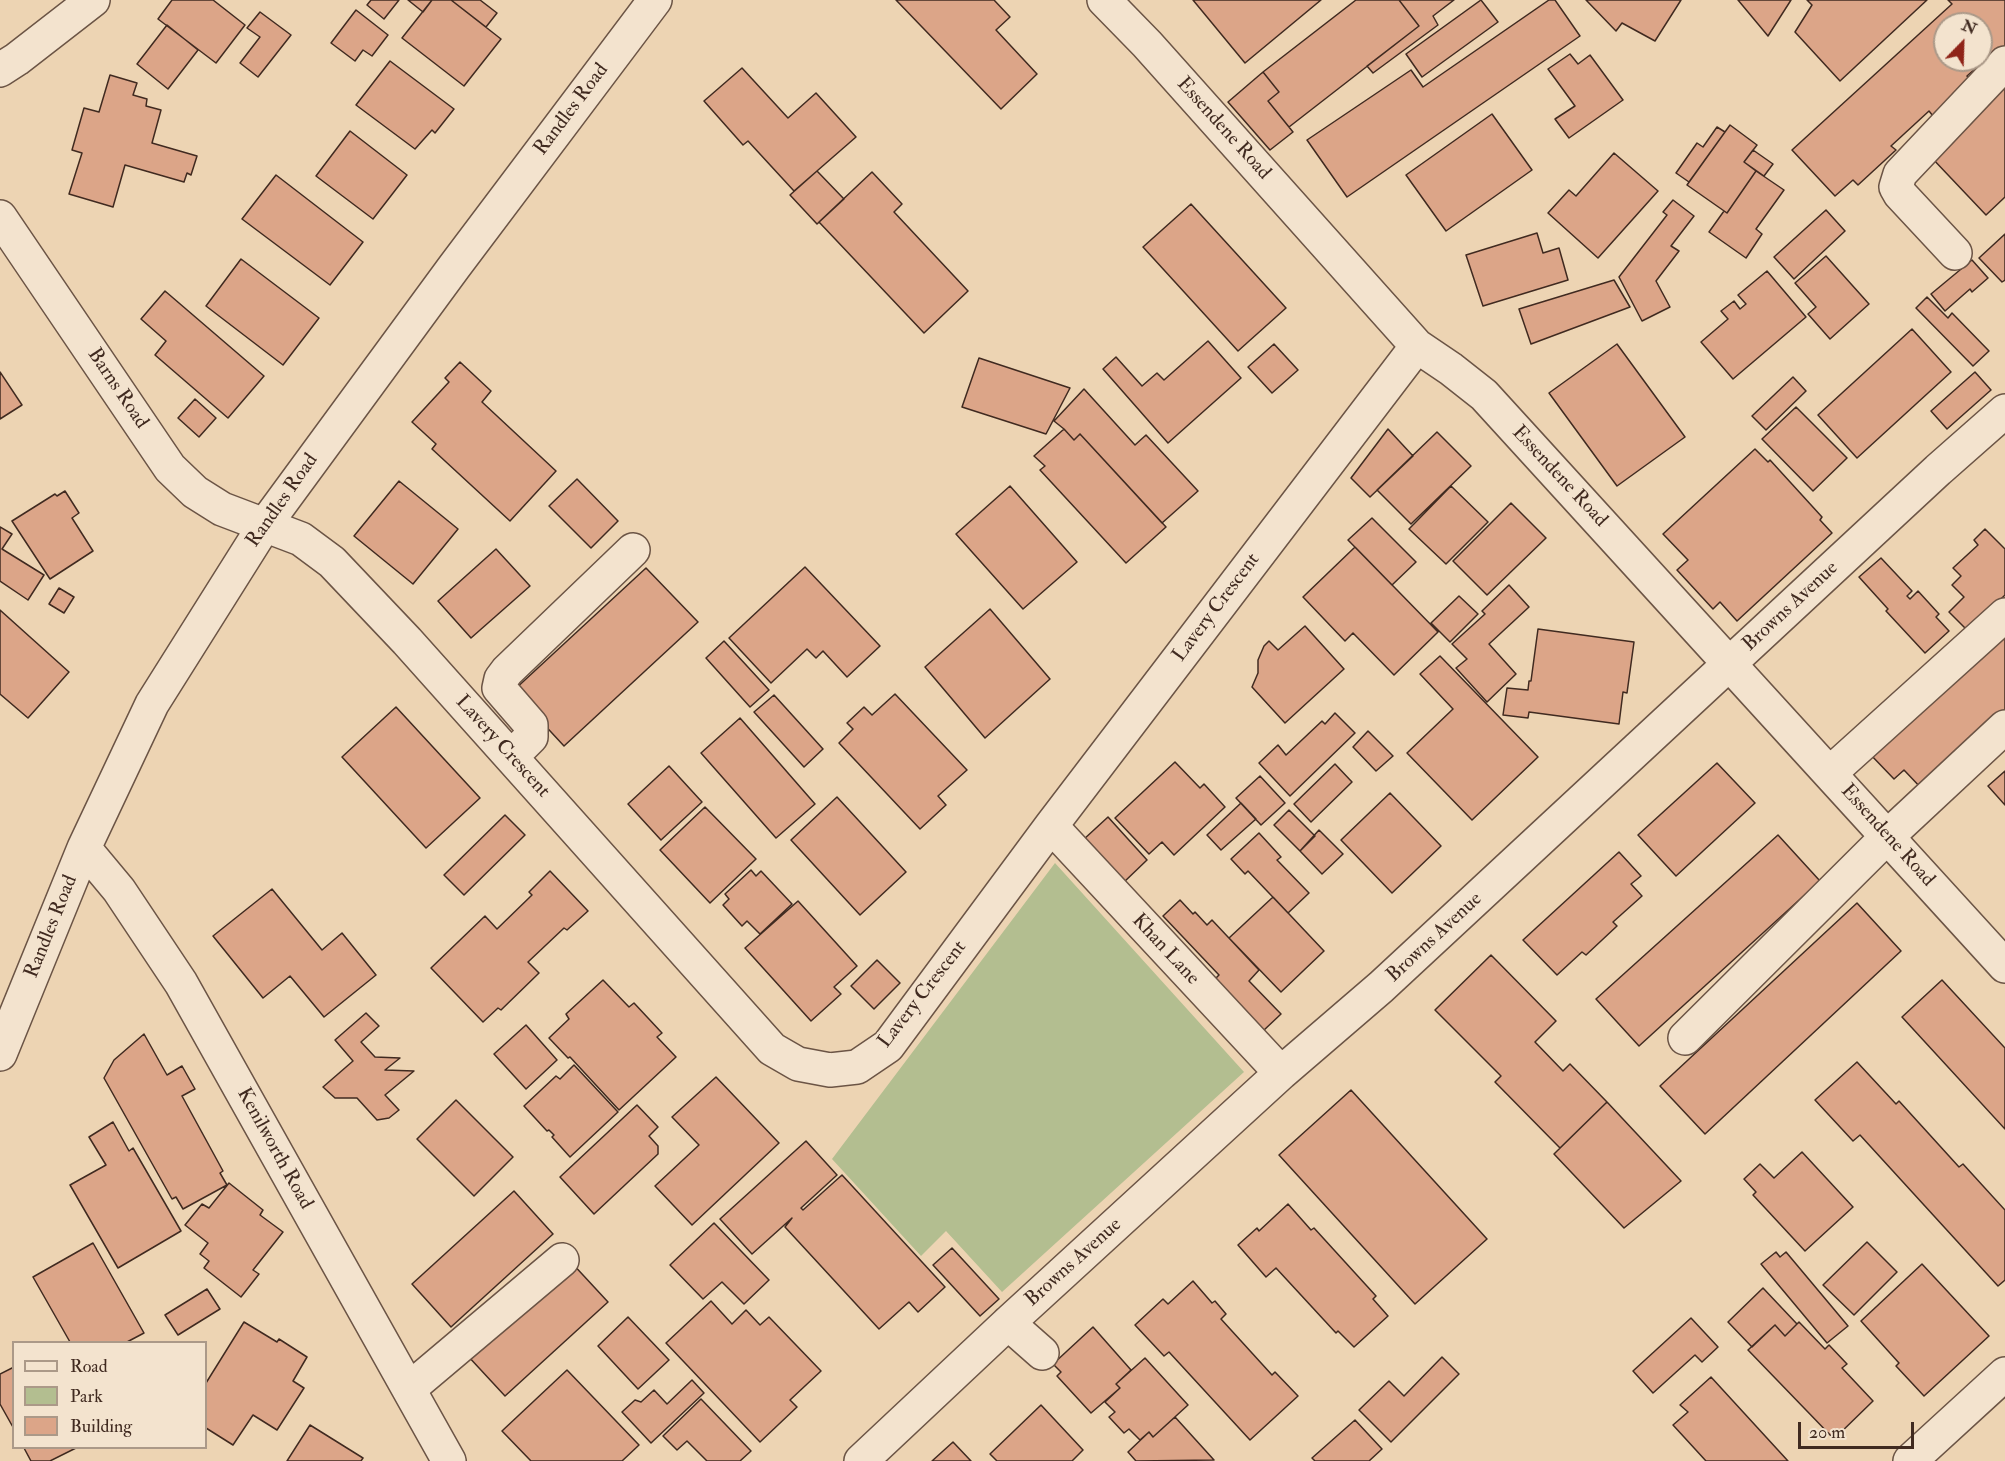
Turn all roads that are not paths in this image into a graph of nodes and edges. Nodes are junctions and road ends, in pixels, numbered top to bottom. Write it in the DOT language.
graph roads {
  1 [pos="93,0"];
  2 [pos="655,0"];
  3 [pos="1104,0"];
  4 [pos="2005,63"];
  5 [pos="0,70"];
  6 [pos="0,217"];
  7 [pos="1955,253"];
  8 [pos="1417,346"];
  9 [pos="2005,411"];
  10 [pos="264,526"];
  11 [pos="633,550"];
  12 [pos="2005,615"];
  13 [pos="1730,664"];
  14 [pos="2005,727"];
  15 [pos="511,757"];
  16 [pos="1830,773"];
  17 [pos="1051,826"];
  18 [pos="1888,836"];
  19 [pos="84,848"];
  20 [pos="2005,966"];
  21 [pos="1685,1038"];
  22 [pos="0,1054"];
  23 [pos="1281,1073"];
  24 [pos="562,1260"];
  25 [pos="1008,1323"];
  26 [pos="1042,1353"];
  27 [pos="2005,1374"];
  28 [pos="409,1389"];
  29 [pos="449,1461"];
  30 [pos="861,1461"];
  31 [pos="1910,1461"];
  1 -- 5 [label="street"];
  2 -- 10 [label="street, Randles Road"];
  3 -- 8 [label="street, Essendene Road"];
  4 -- 7 [label="street"];
  6 -- 10 [label="street, Barns Road"];
  8 -- 13 [label="street, Essendene Road"];
  8 -- 17 [label="street, Lavery Crescent"];
  9 -- 13 [label="street, Browns Avenue"];
  10 -- 15 [label="street, Lavery Crescent"];
  10 -- 19 [label="street, Randles Road"];
  11 -- 15 [label="street"];
  12 -- 16 [label="street"];
  13 -- 16 [label="street, Essendene Road"];
  13 -- 23 [label="street, Browns Avenue"];
  14 -- 18 [label="street"];
  15 -- 17 [label="street, Lavery Crescent"];
  16 -- 18 [label="street, Essendene Road"];
  17 -- 23 [label="street, Khan Lane"];
  18 -- 20 [label="street, Essendene Road"];
  18 -- 21 [label="street"];
  19 -- 22 [label="street, Randles Road"];
  19 -- 28 [label="street, Kenilworth Road"];
  23 -- 25 [label="street, Browns Avenue"];
  24 -- 28 [label="street"];
  25 -- 26 [label="street"];
  25 -- 30 [label="street, Browns Avenue"];
  27 -- 31 [label="street"];
  28 -- 29 [label="street, Kenilworth Road"];
}
